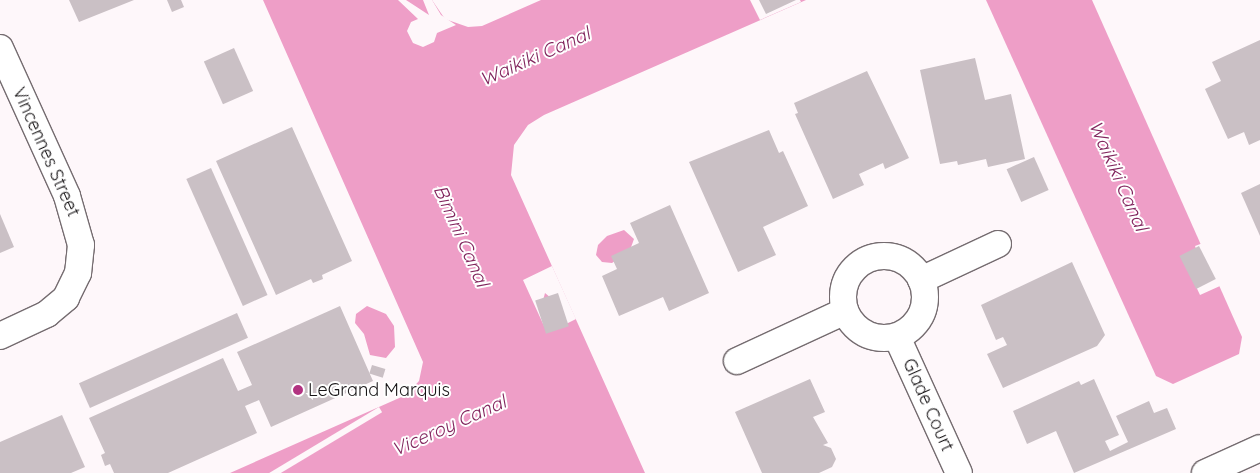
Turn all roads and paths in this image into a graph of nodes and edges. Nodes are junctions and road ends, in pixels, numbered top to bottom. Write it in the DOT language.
graph roads {
  1 [pos="0,48"];
  2 [pos="845,311"];
  3 [pos="0,336"];
  4 [pos="898,337"];
  5 [pos="737,361"];
  6 [pos="1260,448"];
  7 [pos="959,473"];
  8 [pos="1205,473"];
  1 -- 3 [label="street, Vincennes Street"];
  2 -- 4 [label="street, Glade Court"];
  2 -- 4 [label="street, Glade Court"];
  2 -- 5 [label="street"];
  4 -- 7 [label="street, Glade Court"];
  6 -- 8 [label="street"];
}
